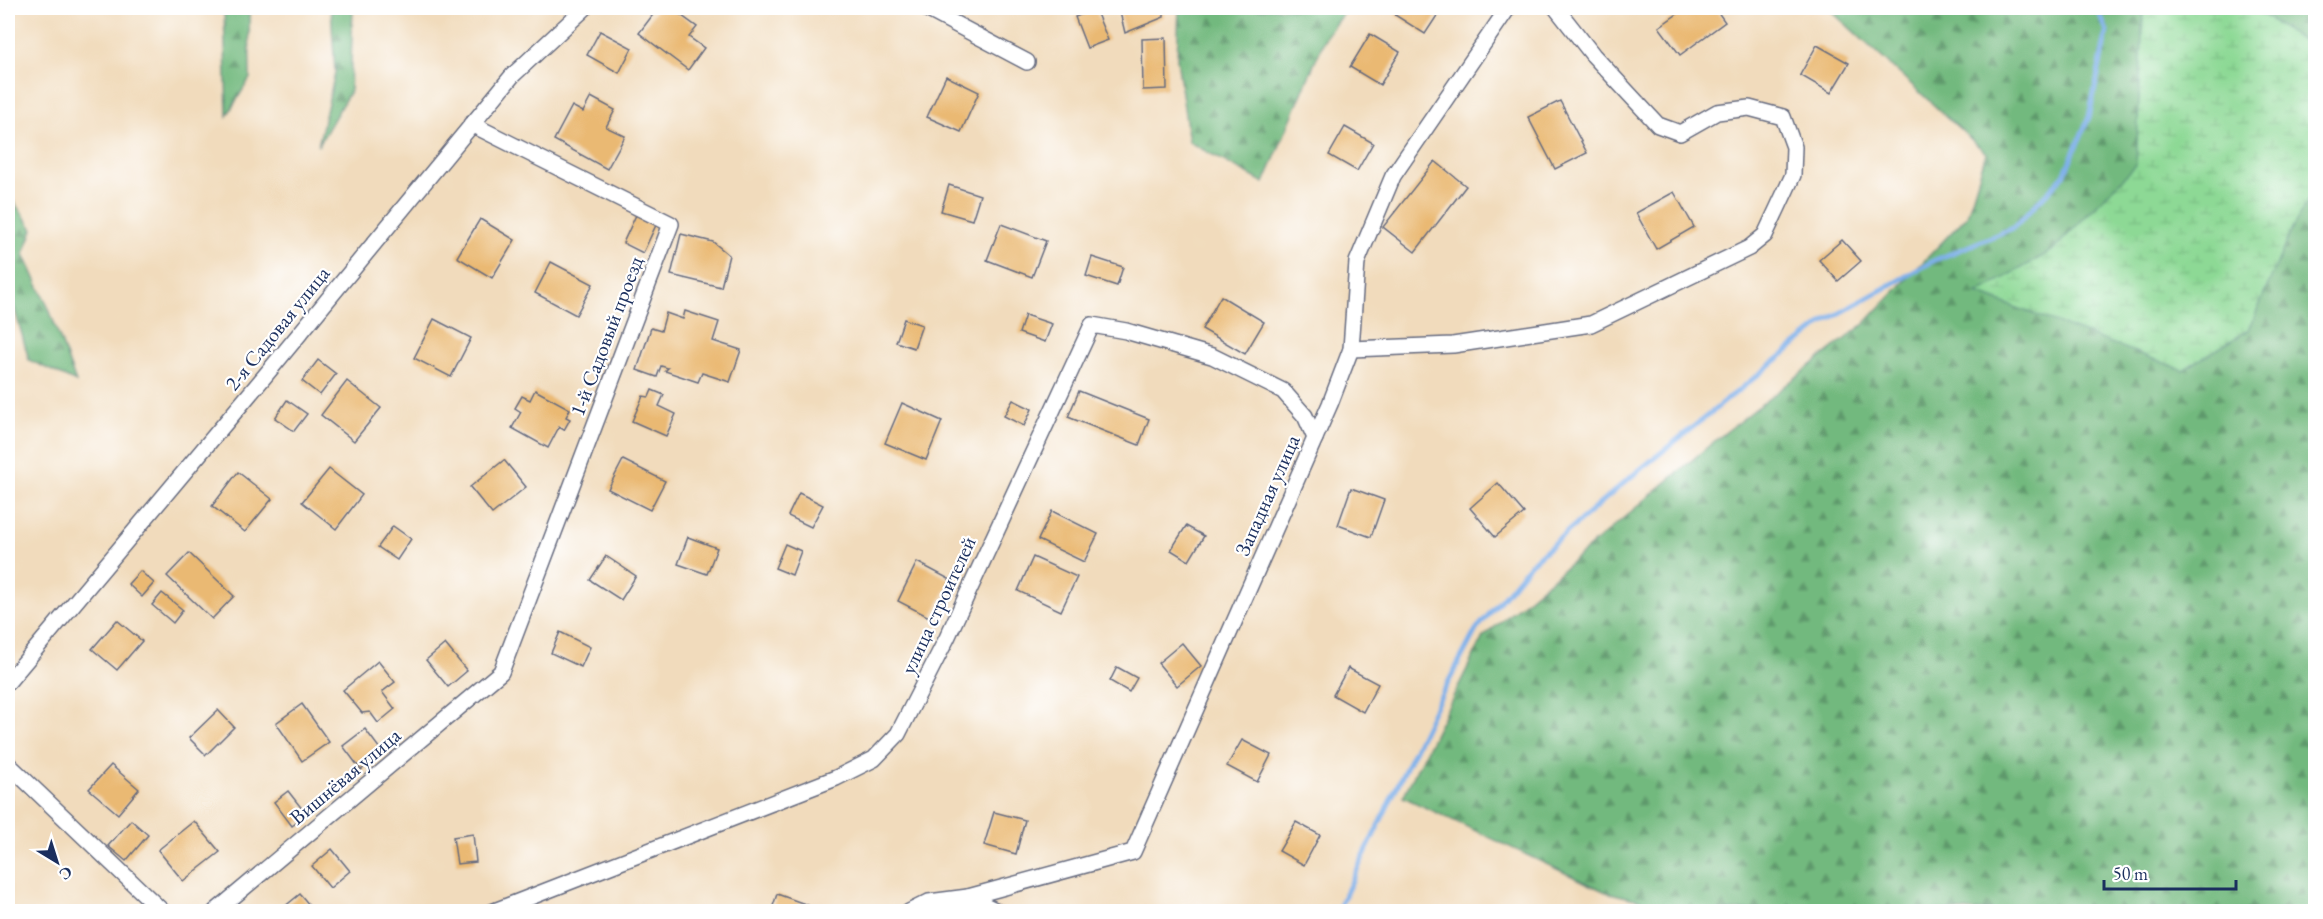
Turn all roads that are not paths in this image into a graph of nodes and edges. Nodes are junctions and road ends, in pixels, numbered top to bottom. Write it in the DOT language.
graph roads {
  1 [pos="585,8"];
  2 [pos="926,8"];
  3 [pos="1508,8"];
  4 [pos="1556,8"];
  5 [pos="1027,62"];
  6 [pos="471,124"];
  7 [pos="1351,349"];
  8 [pos="1315,438"];
  9 [pos="501,672"];
  10 [pos="8,682"];
  11 [pos="8,764"];
  12 [pos="968,897"];
  13 [pos="163,912"];
  14 [pos="215,912"];
  15 [pos="492,912"];
  16 [pos="909,912"];
  17 [pos="999,912"];
  1 -- 6 [label="street, 2-я Садовая улица"];
  2 -- 5 [label="street"];
  3 -- 7 [label="street, Западная улица"];
  4 -- 7 [label="street"];
  6 -- 9 [label="street, 1-й Садовый проезд"];
  6 -- 10 [label="street, 2-я Садовая улица"];
  7 -- 8 [label="street, Западная улица"];
  8 -- 12 [label="street, Западная улица"];
  8 -- 15 [label="street, улица строителей"];
  9 -- 14 [label="street, Вишнёвая улица"];
  11 -- 13 [label="street"];
  12 -- 16 [label="street"];
  12 -- 17 [label="street"];
}
